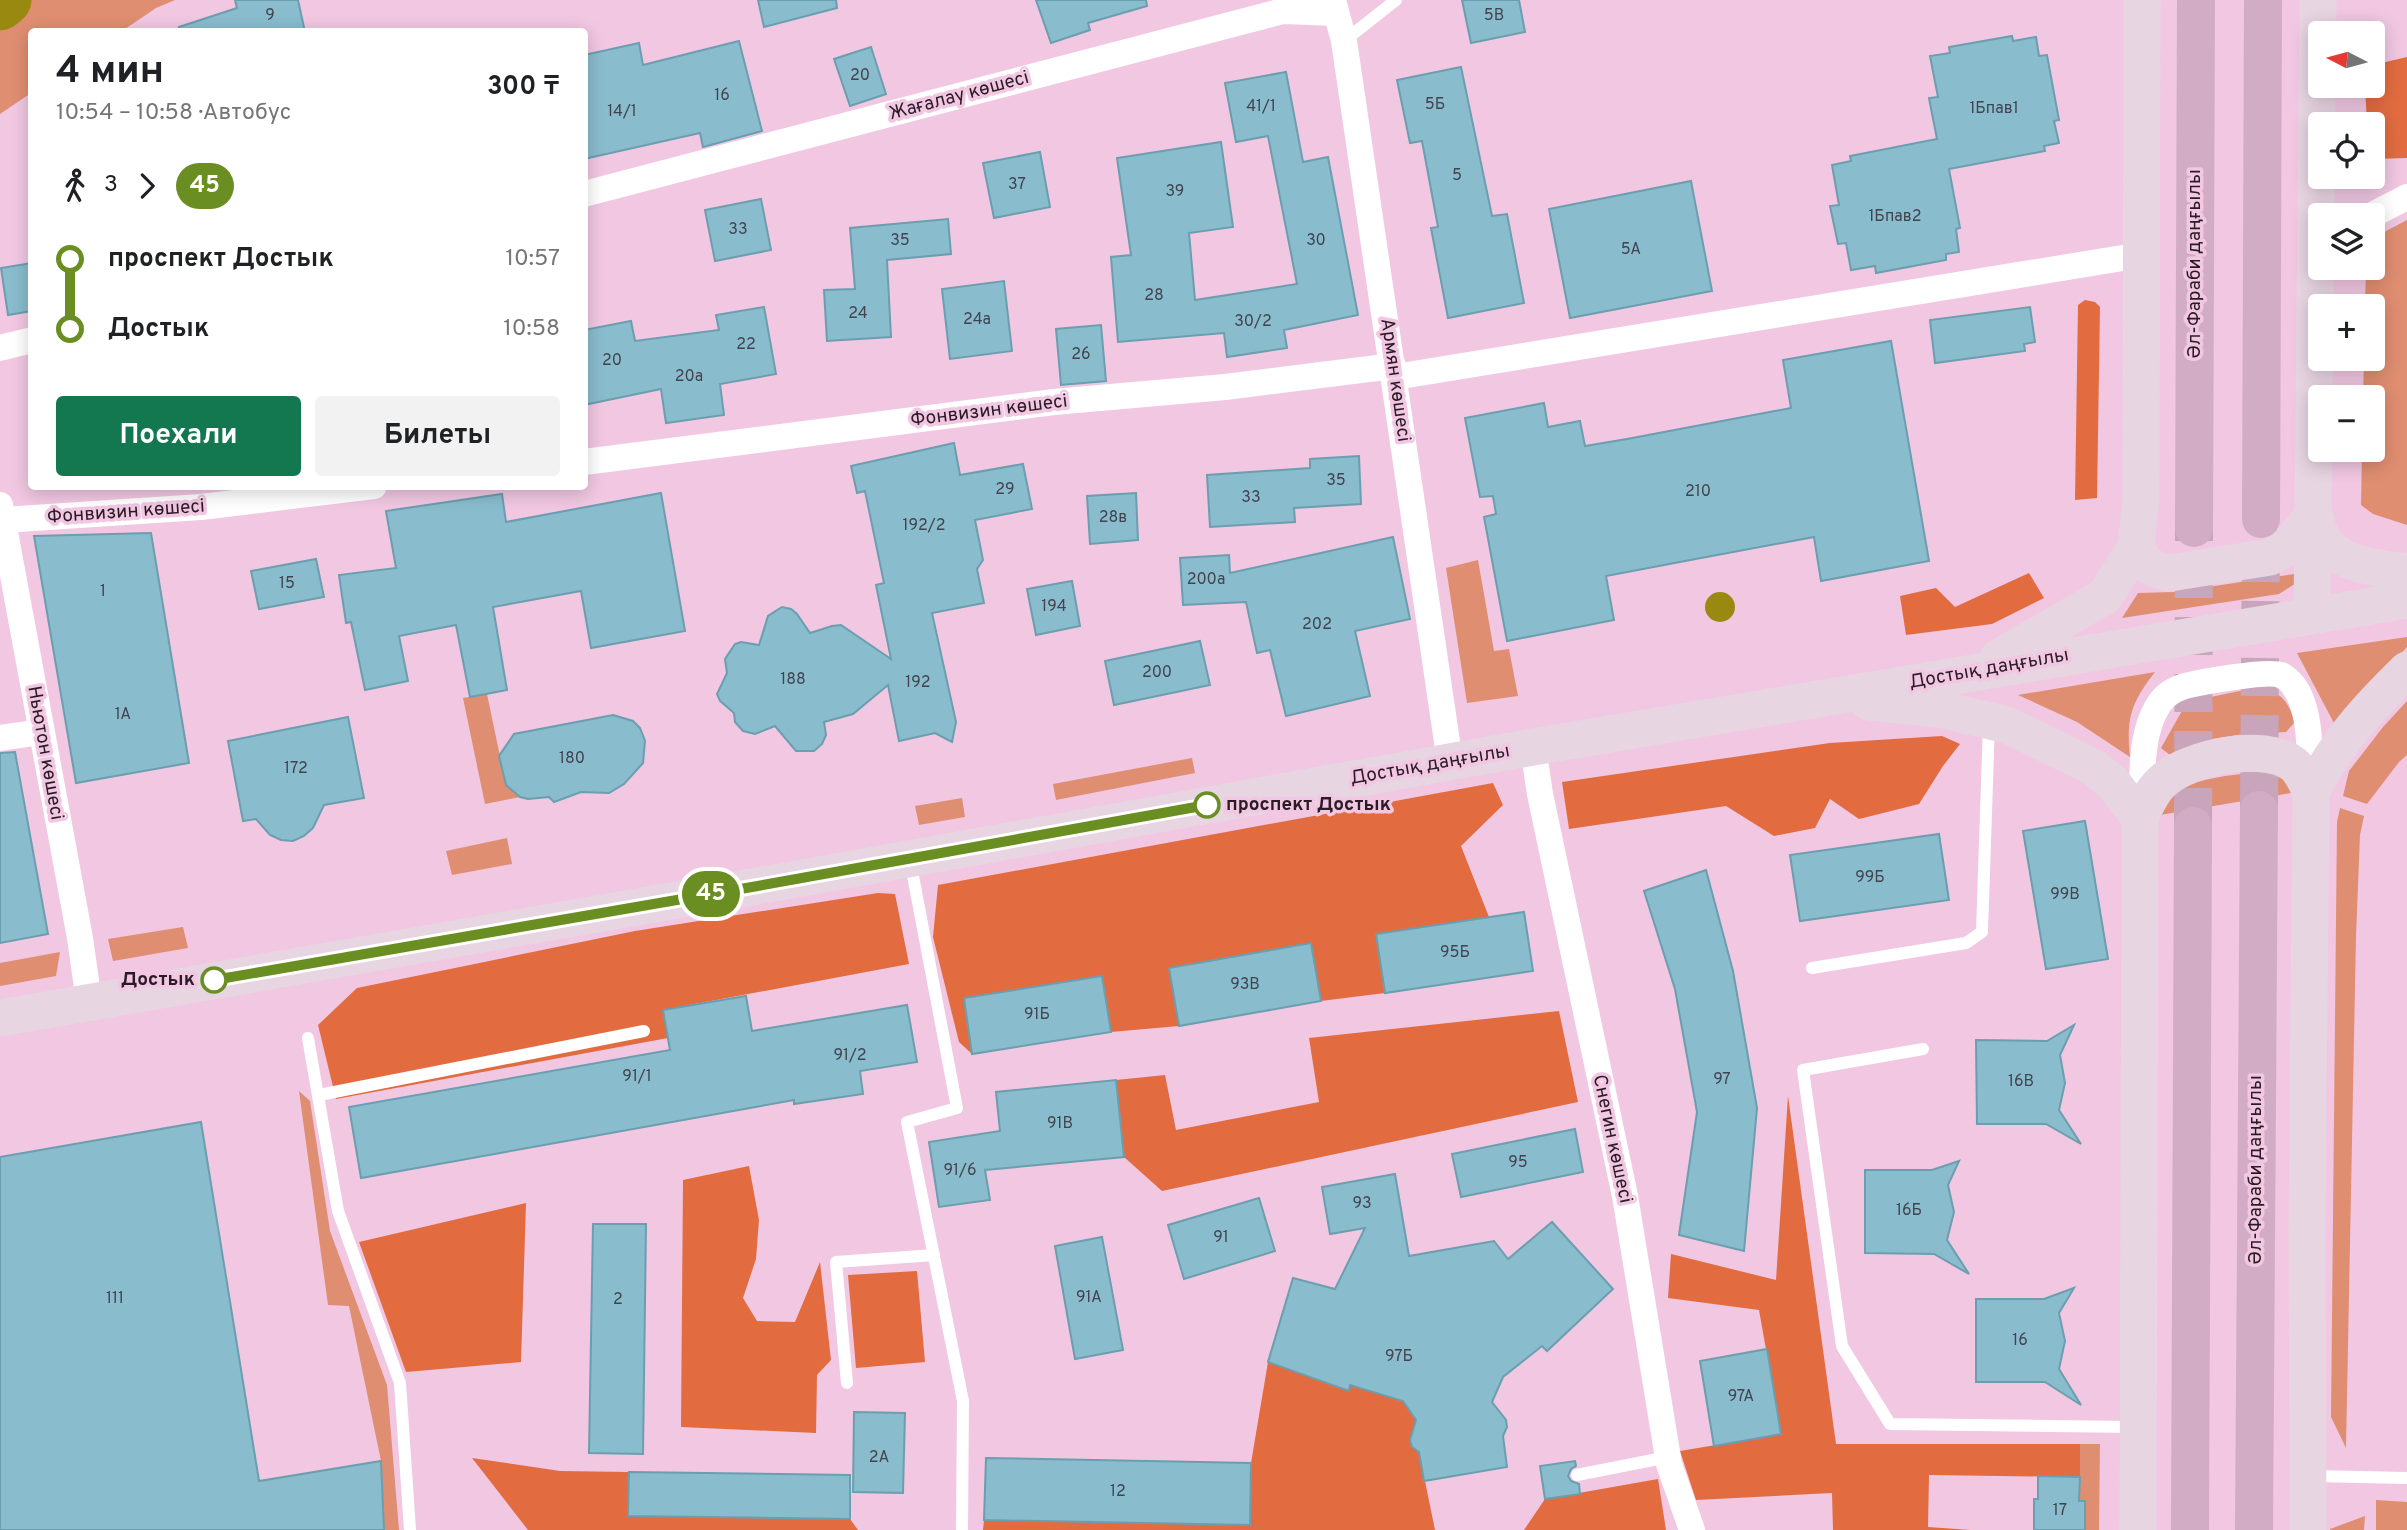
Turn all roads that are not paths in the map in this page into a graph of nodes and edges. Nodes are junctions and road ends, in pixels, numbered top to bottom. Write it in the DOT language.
graph roads {
  1 [pos="1396,0"];
  2 [pos="2142,0"];
  3 [pos="2196,0"];
  4 [pos="2263,0"];
  5 [pos="2318,0"];
  6 [pos="1334,6"];
  7 [pos="1344,41"];
  8 [pos="588,193"];
  9 [pos="2407,197"];
  10 [pos="2318,203"];
  11 [pos="2385,208"];
  12 [pos="2141,255"];
  13 [pos="2317,280"];
  14 [pos="28,341"];
  15 [pos="0,348"];
  16 [pos="1394,372"];
  17 [pos="588,461"];
  18 [pos="341,490"];
  19 [pos="1,513"];
  20 [pos="2314,514"];
  21 [pos="2261,519"];
  22 [pos="2194,528"];
  23 [pos="2136,547"];
  24 [pos="2407,572"];
  25 [pos="2407,600"];
  26 [pos="2312,615"];
  27 [pos="2407,670"];
  28 [pos="1968,673"];
  29 [pos="1809,700"];
  30 [pos="1989,719"];
  31 [pos="41,732"];
  32 [pos="0,738"];
  33 [pos="1533,747"];
  34 [pos="1450,762"];
  35 [pos="2311,792"];
  36 [pos="2259,810"];
  37 [pos="2140,818"];
  38 [pos="2193,826"];
  39 [pos="910,857"];
  40 [pos="1812,968"];
  41 [pos="89,1002"];
  42 [pos="0,1017"];
  43 [pos="644,1031"];
  44 [pos="308,1038"];
  45 [pos="1923,1049"];
  46 [pos="319,1095"];
  47 [pos="934,1255"];
  48 [pos="847,1383"];
  49 [pos="2138,1427"];
  50 [pos="1668,1457"];
  51 [pos="1577,1475"];
  52 [pos="2308,1476"];
  53 [pos="2407,1478"];
  54 [pos="410,1530"];
  55 [pos="962,1530"];
  56 [pos="1692,1530"];
  57 [pos="2138,1530"];
  58 [pos="2190,1530"];
  59 [pos="2253,1530"];
  60 [pos="2308,1530"];
  1 -- 7 [label="lane"];
  2 -- 12 [label="main road"];
  3 -- 22 [label="main road, Әл-Фараби даңғылы"];
  4 -- 21 [label="main road"];
  5 -- 10 [label="main road"];
  6 -- 7 [label="street, Армян көшесі"];
  6 -- 8 [label="street, Жағалау көшесі"];
  7 -- 16 [label="street, Армян көшесі"];
  9 -- 11 [label="street"];
  12 -- 16 [label="street, Фонвизин көшесі"];
  12 -- 23 [label="main road"];
  13 -- 20 [label="main road"];
  14 -- 15 [label="street"];
  16 -- 17 [label="street, Фонвизин көшесі"];
  16 -- 34 [label="street, Армян көшесі"];
  18 -- 19 [label="street, Фонвизин көшесі"];
  19 -- 31 [label="street, Ньютон көшесі"];
  20 -- 23 [label="main road"];
  20 -- 24 [label="main road"];
  20 -- 26 [label="main road"];
  23 -- 28 [label="main road"];
  25 -- 26 [label="main road, Достық даңғылы"];
  26 -- 28 [label="main road, Достық даңғылы"];
  27 -- 35 [label="main road"];
  28 -- 29 [label="main road, Достық даңғылы"];
  29 -- 30 [label="main road"];
  29 -- 33 [label="main road, Достық даңғылы"];
  30 -- 37 [label="main road"];
  30 -- 40 [label="lane"];
  31 -- 32 [label="street"];
  31 -- 41 [label="street, Ньютон көшесі"];
  33 -- 34 [label="main road, Достық даңғылы"];
  33 -- 50 [label="street, Снегин көшесі"];
  34 -- 39 [label="main road, Достық даңғылы"];
  35 -- 37 [label="main road"];
  35 -- 37 [label="street"];
  35 -- 52 [label="main road"];
  36 -- 59 [label="main road, Әл-Фараби даңғылы"];
  37 -- 49 [label="main road"];
  38 -- 58 [label="main road"];
  39 -- 41 [label="main road, Достық даңғылы"];
  39 -- 47 [label="lane"];
  41 -- 42 [label="main road, Достық даңғылы"];
  43 -- 46 [label="lane"];
  44 -- 46 [label="lane"];
  45 -- 49 [label="lane"];
  46 -- 54 [label="lane"];
  47 -- 48 [label="lane"];
  47 -- 55 [label="lane"];
  49 -- 57 [label="main road"];
  50 -- 51 [label="lane"];
  50 -- 56 [label="street, Снегин көшесі"];
  52 -- 53 [label="lane"];
  52 -- 60 [label="main road"];
}
